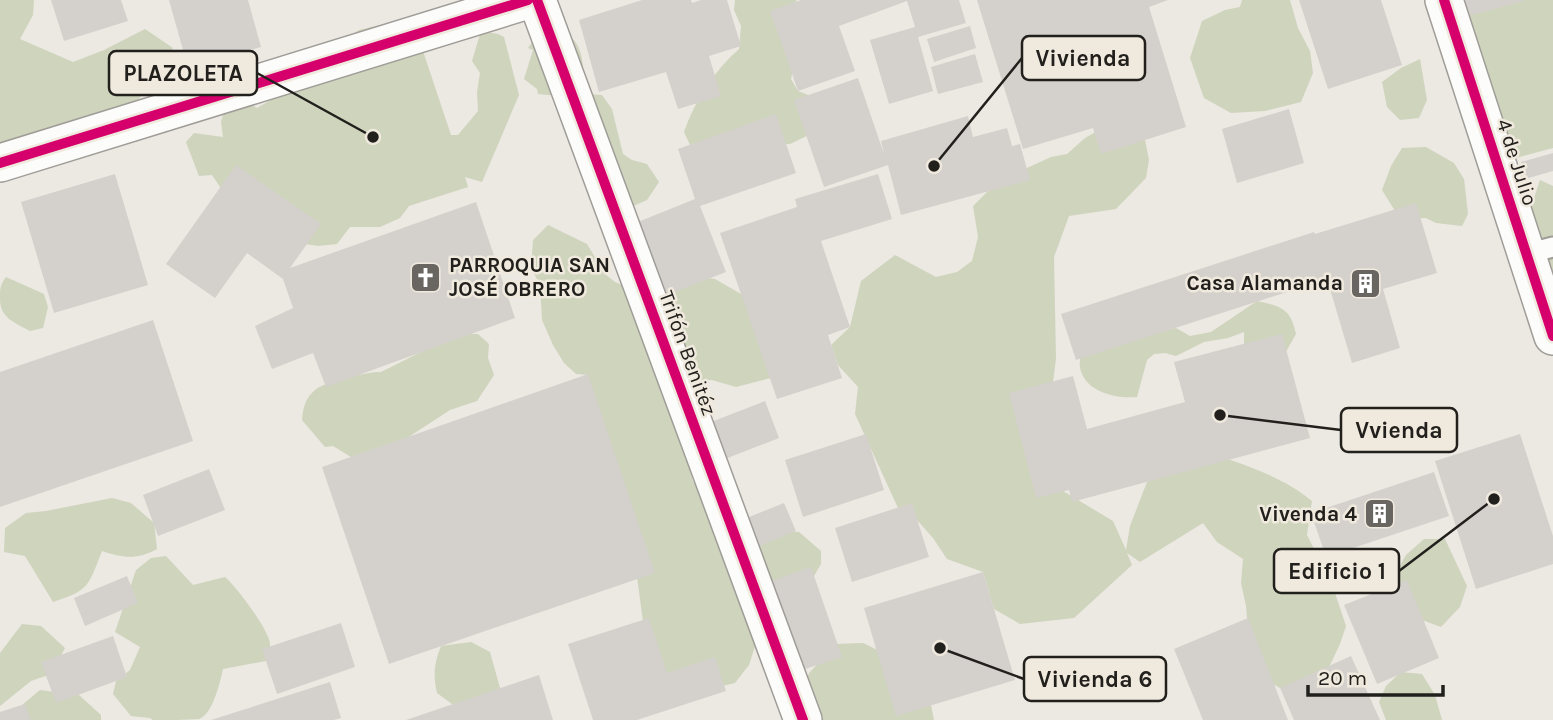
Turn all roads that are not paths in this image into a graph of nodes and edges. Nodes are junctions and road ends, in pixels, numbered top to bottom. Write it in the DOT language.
graph roads {
  1 [pos="528,0"];
  2 [pos="537,0"];
  3 [pos="1444,0"];
  4 [pos="0,163"];
  5 [pos="1540,251"];
  6 [pos="1553,336"];
  7 [pos="803,720"];
  1 -- 4 [label="street"];
  2 -- 7 [label="street, Trifón Benitéz"];
  3 -- 5 [label="street, 4 de Julio"];
  5 -- 6 [label="street, 4 de Julio"];
}
